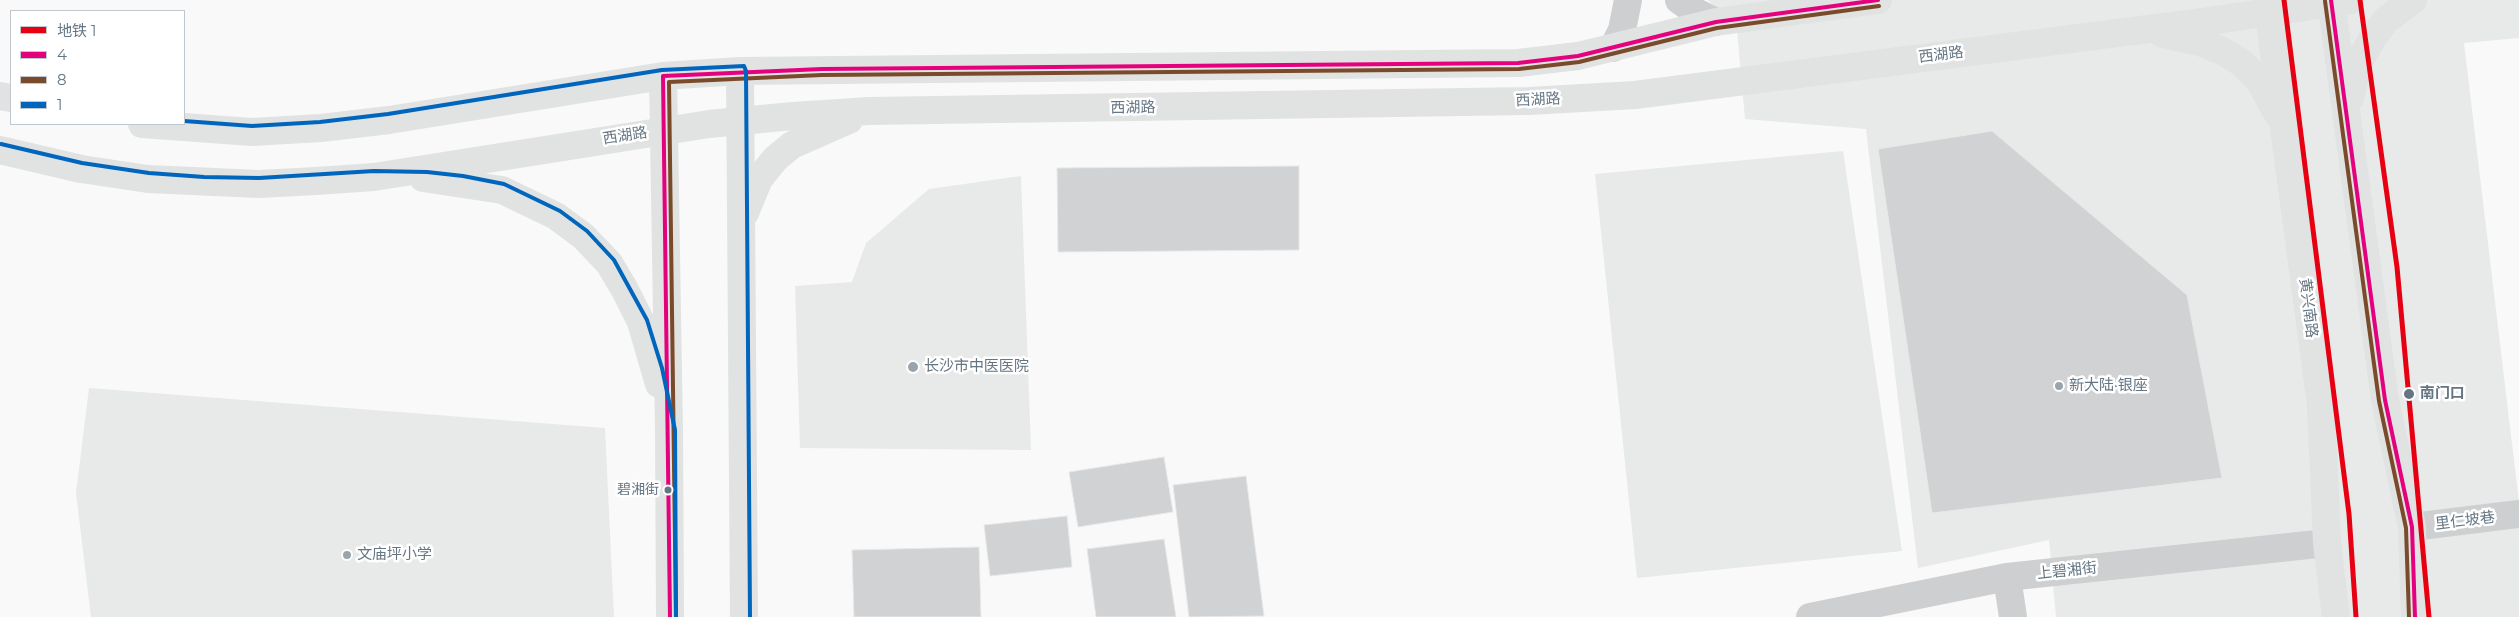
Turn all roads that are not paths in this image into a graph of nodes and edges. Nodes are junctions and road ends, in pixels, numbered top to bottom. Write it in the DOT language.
graph roads {
  1 [pos="1628,0"];
  2 [pos="1679,0"];
  3 [pos="1878,0"];
  4 [pos="2413,0"];
  5 [pos="2338,1"];
  6 [pos="2268,6"];
  7 [pos="1716,22"];
  8 [pos="2124,32"];
  9 [pos="1613,48"];
  10 [pos="740,71"];
  11 [pos="663,76"];
  12 [pos="869,111"];
  13 [pos="740,121"];
  14 [pos="2348,124"];
  15 [pos="156,125"];
  16 [pos="2284,126"];
  17 [pos="664,130"];
  18 [pos="0,150"];
  19 [pos="374,177"];
  20 [pos="741,237"];
  21 [pos="669,430"];
  22 [pos="2519,514"];
  23 [pos="2412,527"];
  24 [pos="2327,543"];
  25 [pos="2007,577"];
  26 [pos="670,617"];
  27 [pos="744,617"];
  28 [pos="1810,617"];
  29 [pos="2013,617"];
  30 [pos="2336,617"];
  31 [pos="2415,617"];
  1 -- 9 [label="street"];
  2 -- 7 [label="street"];
  3 -- 7 [label="main road"];
  4 -- 14 [label="main road"];
  5 -- 6 [label="main road, 西湖路"];
  5 -- 14 [label="main road"];
  6 -- 8 [label="main road, 西湖路"];
  6 -- 16 [label="main road, 黄兴南路"];
  7 -- 9 [label="main road"];
  8 -- 12 [label="main road, 西湖路"];
  8 -- 16 [label="main road"];
  9 -- 10 [label="main road"];
  10 -- 11 [label="main road"];
  10 -- 13 [label="main road"];
  11 -- 15 [label="main road"];
  11 -- 17 [label="main road"];
  12 -- 13 [label="main road, 西湖路"];
  12 -- 20 [label="main road"];
  13 -- 17 [label="main road, 西湖路"];
  13 -- 20 [label="main road"];
  14 -- 23 [label="main road"];
  16 -- 24 [label="main road, 黄兴南路"];
  17 -- 19 [label="main road, 西湖路"];
  17 -- 21 [label="main road"];
  18 -- 19 [label="main road, 西湖路"];
  19 -- 21 [label="main road"];
  20 -- 27 [label="main road"];
  21 -- 26 [label="main road"];
  22 -- 23 [label="street, 里仁坡巷"];
  23 -- 31 [label="main road"];
  24 -- 25 [label="street, 上碧湘街"];
  24 -- 30 [label="main road, 黄兴南路"];
  25 -- 28 [label="street, 上碧湘街"];
  25 -- 29 [label="street"];
}
